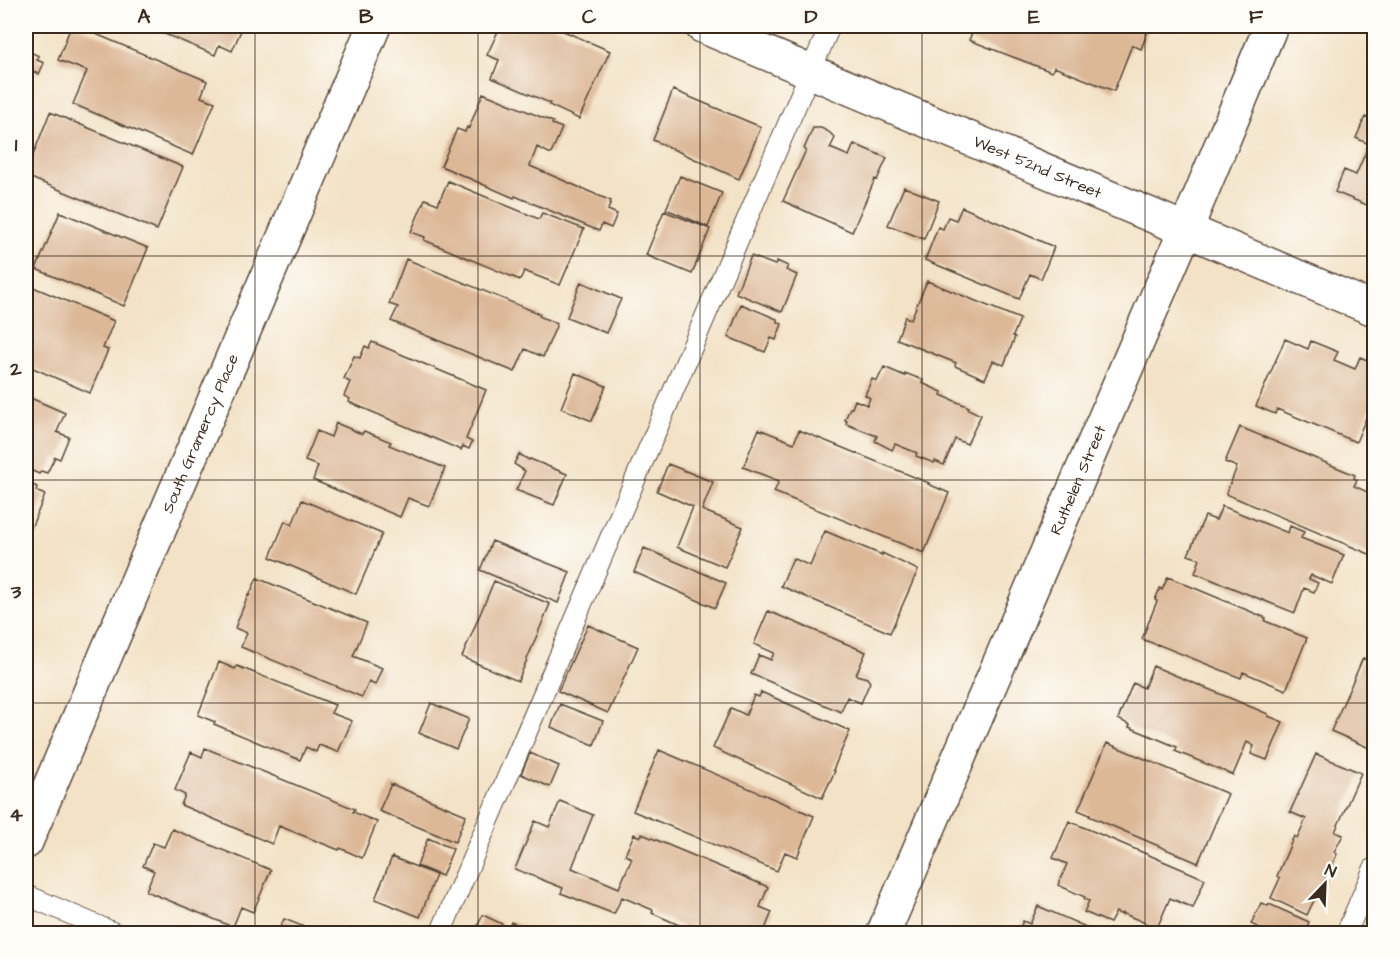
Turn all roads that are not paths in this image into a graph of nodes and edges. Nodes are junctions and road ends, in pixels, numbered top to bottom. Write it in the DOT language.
graph roads {
  1 [pos="374,26"];
  2 [pos="702,26"];
  3 [pos="830,26"];
  4 [pos="1271,26"];
  5 [pos="810,72"];
  6 [pos="1186,229"];
  7 [pos="1374,309"];
  8 [pos="26,842"];
  9 [pos="1374,868"];
  10 [pos="26,895"];
  11 [pos="117,933"];
  12 [pos="440,933"];
  13 [pos="883,933"];
  14 [pos="1346,933"];
  1 -- 8 [label="street, South Gramercy Place"];
  2 -- 5 [label="street, West 52nd Street"];
  3 -- 5 [label="lane"];
  4 -- 6 [label="street, Ruthelen Street"];
  5 -- 6 [label="street, West 52nd Street"];
  5 -- 12 [label="lane"];
  6 -- 7 [label="street, West 52nd Street"];
  6 -- 13 [label="street, Ruthelen Street"];
  9 -- 14 [label="lane"];
  10 -- 11 [label="lane"];
}
